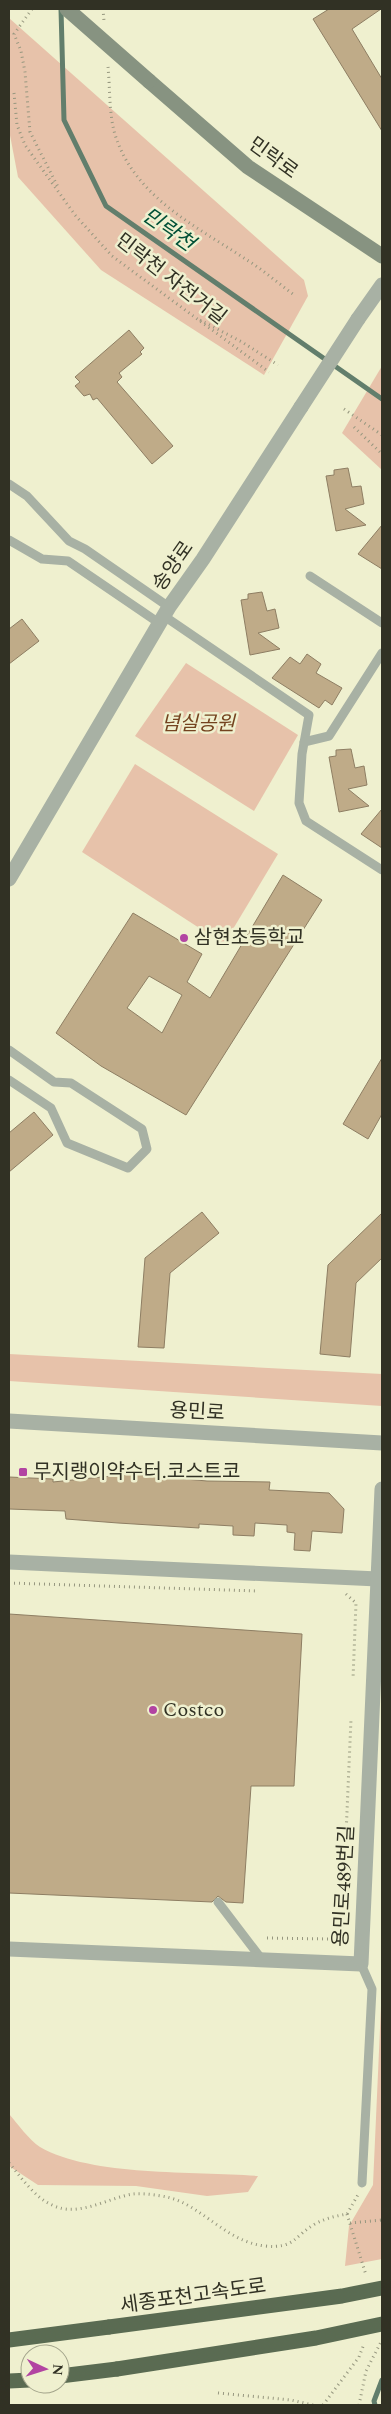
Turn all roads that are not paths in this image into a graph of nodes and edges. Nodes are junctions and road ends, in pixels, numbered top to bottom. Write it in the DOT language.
graph roads {
  1 [pos="67,9"];
  2 [pos="382,256"];
  3 [pos="382,285"];
  4 [pos="9,484"];
  5 [pos="9,540"];
  6 [pos="310,576"];
  7 [pos="164,615"];
  8 [pos="382,622"];
  9 [pos="382,653"];
  10 [pos="304,742"];
  11 [pos="382,870"];
  12 [pos="9,879"];
  13 [pos="9,1050"];
  14 [pos="9,1080"];
  15 [pos="9,1421"];
  16 [pos="382,1443"];
  17 [pos="382,1489"];
  18 [pos="9,1562"];
  19 [pos="378,1579"];
  20 [pos="218,1902"];
  21 [pos="9,1949"];
  22 [pos="263,1961"];
  23 [pos="360,1964"];
  24 [pos="362,2183"];
  25 [pos="382,2288"];
  26 [pos="382,2324"];
  27 [pos="9,2340"];
  28 [pos="70,2375"];
  1 -- 2 [label="main road, 민락로, bridge"];
  3 -- 7 [label="street, 송양로, bridge"];
  4 -- 7 [label="lane"];
  5 -- 7 [label="lane"];
  6 -- 8 [label="lane"];
  7 -- 10 [label="lane"];
  7 -- 12 [label="street, 송양로"];
  9 -- 10 [label="lane"];
  10 -- 11 [label="lane"];
  13 -- 14 [label="lane"];
  15 -- 16 [label="street, 용민로"];
  17 -- 19 [label="street, 용민로489번길"];
  18 -- 19 [label="street"];
  19 -- 23 [label="street, 용민로489번길"];
  20 -- 22 [label="lane"];
  21 -- 22 [label="street, 용민로489번길"];
  22 -- 23 [label="street, 용민로489번길"];
  23 -- 24 [label="lane"];
  25 -- 27 [label="highway, 세종포천고속도로, bridge"];
  26 -- 28 [label="highway, bridge"];
}
